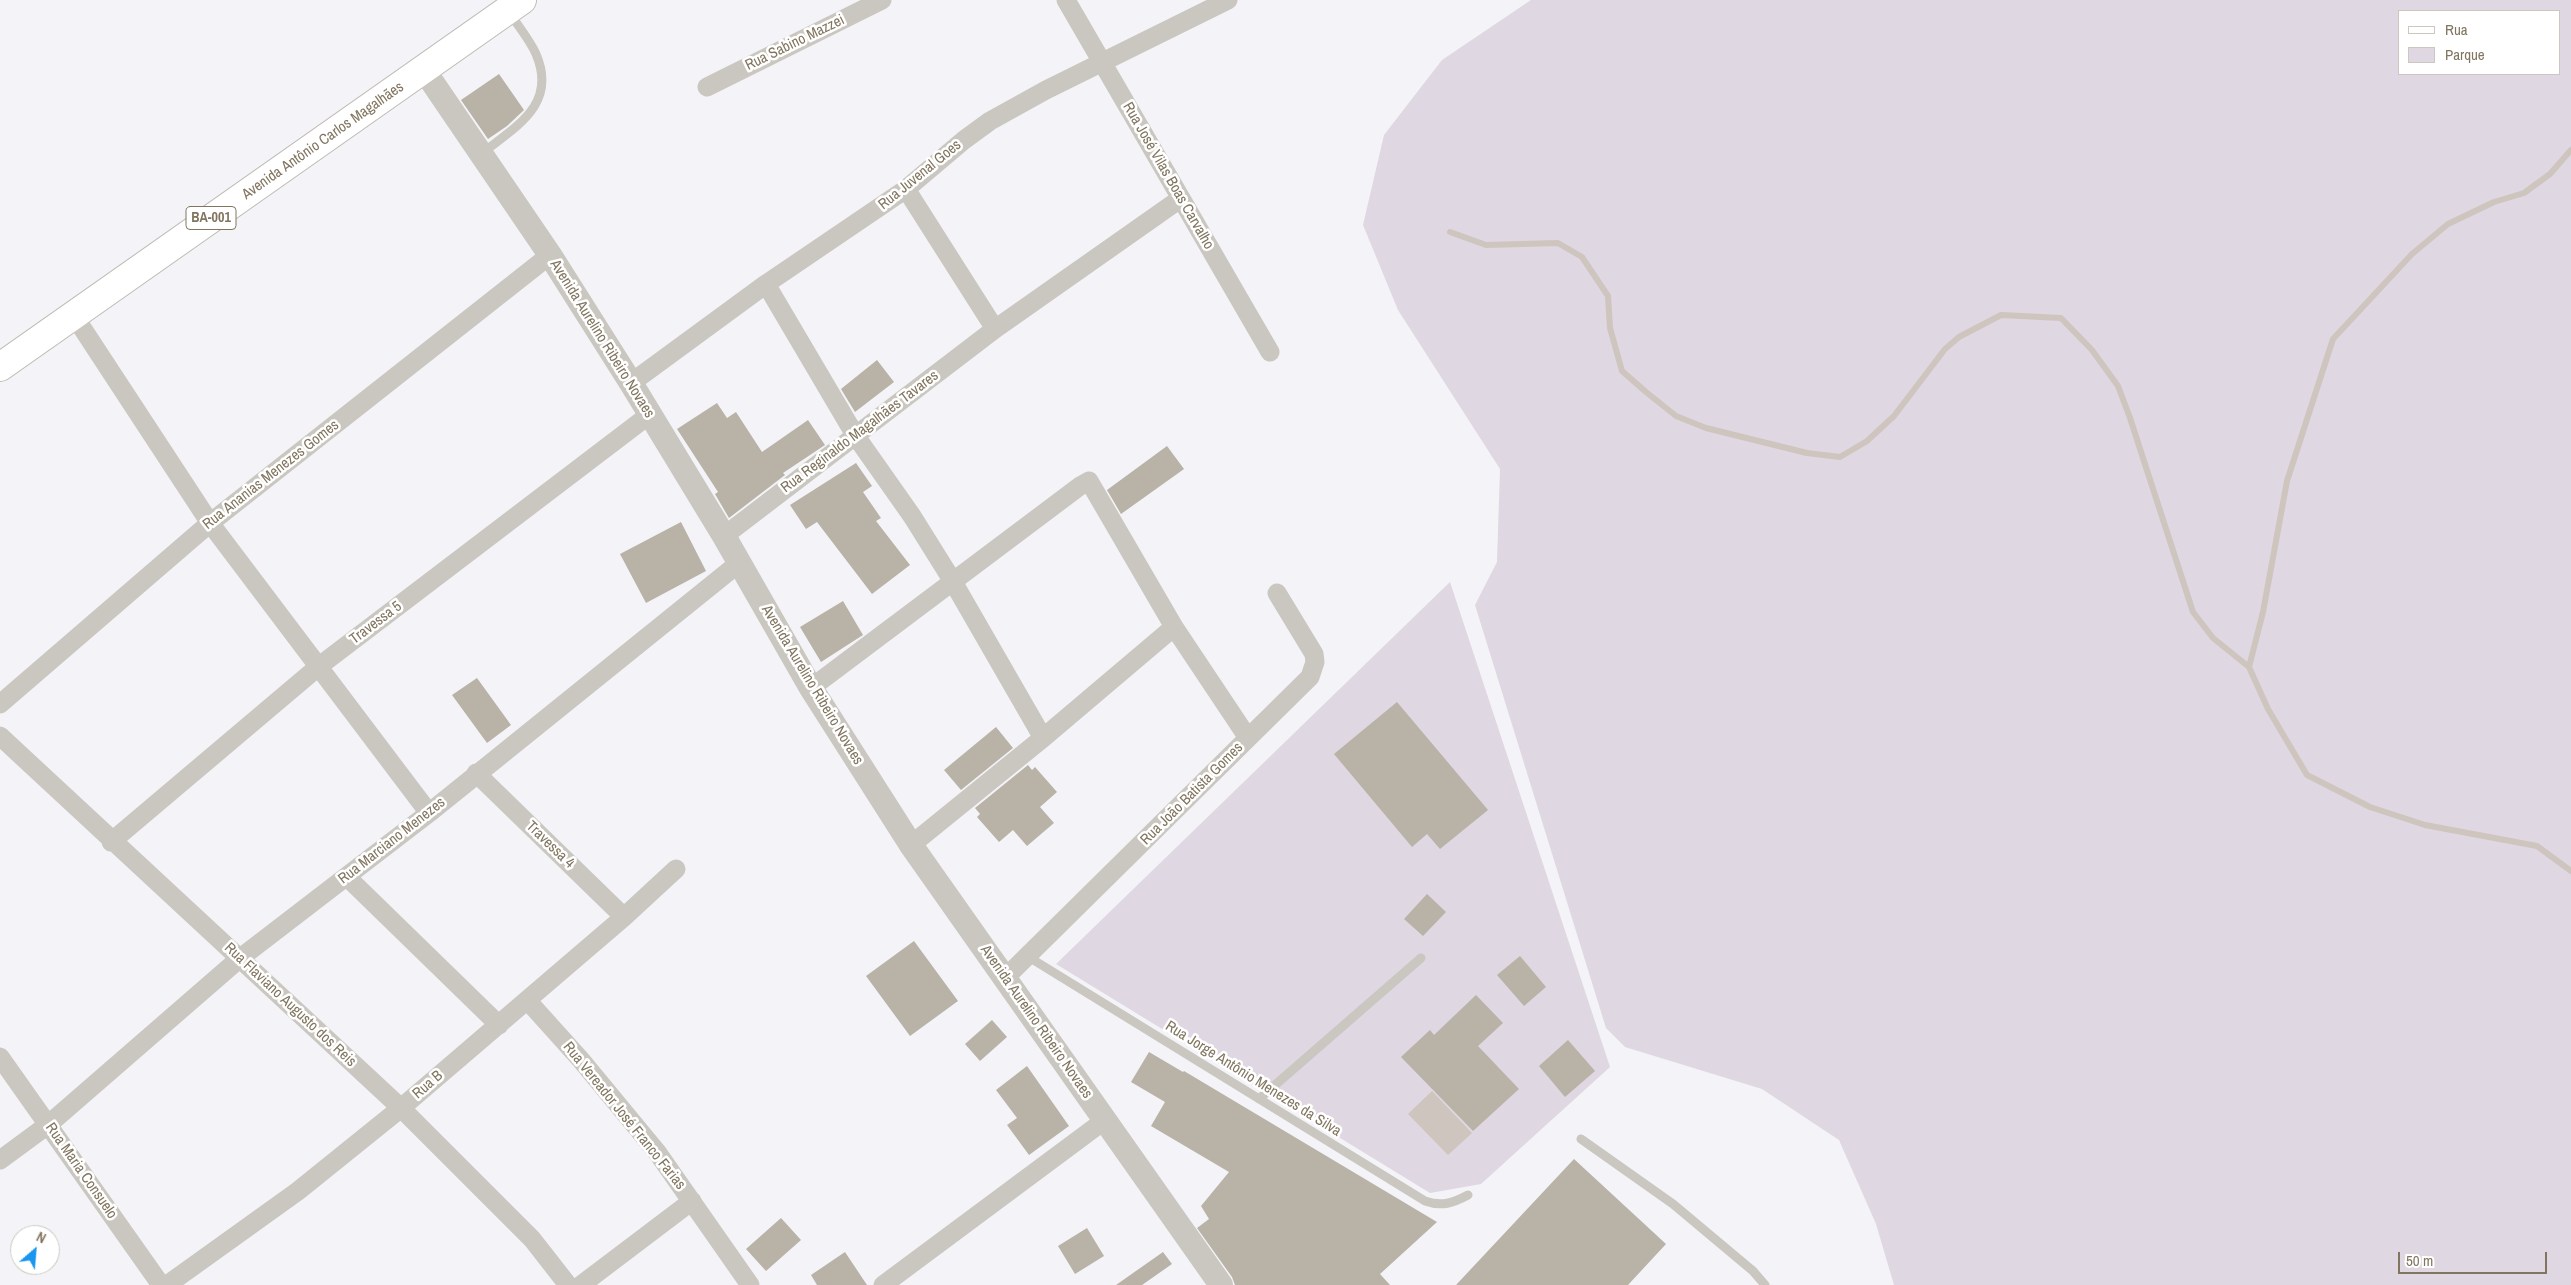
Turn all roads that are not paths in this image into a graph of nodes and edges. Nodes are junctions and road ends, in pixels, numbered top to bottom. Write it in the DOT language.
graph roads {
  1 [pos="882,0"];
  2 [pos="1066,0"];
  3 [pos="1228,0"];
  4 [pos="515,5"];
  5 [pos="1102,62"];
  6 [pos="424,70"];
  7 [pos="707,87"];
  8 [pos="481,155"];
  9 [pos="906,189"];
  10 [pos="1180,198"];
  11 [pos="550,255"];
  12 [pos="766,284"];
  13 [pos="73,314"];
  14 [pos="995,329"];
  15 [pos="1270,352"];
  16 [pos="0,367"];
  17 [pos="631,383"];
  18 [pos="649,415"];
  19 [pos="855,435"];
  20 [pos="210,524"];
  21 [pos="724,536"];
  22 [pos="739,563"];
  23 [pos="952,580"];
  24 [pos="1277,593"];
  25 [pos="1174,627"];
  26 [pos="318,667"];
  27 [pos="811,688"];
  28 [pos="0,704"];
  29 [pos="0,736"];
  30 [pos="1043,738"];
  31 [pos="1248,738"];
  32 [pos="476,772"];
  33 [pos="429,813"];
  34 [pos="111,842"];
  35 [pos="911,845"];
  36 [pos="676,868"];
  37 [pos="347,877"];
  38 [pos="624,918"];
  39 [pos="1027,956"];
  40 [pos="1421,958"];
  41 [pos="239,959"];
  42 [pos="1005,978"];
  43 [pos="527,1000"];
  44 [pos="498,1025"];
  45 [pos="0,1057"];
  46 [pos="1258,1099"];
  47 [pos="401,1108"];
  48 [pos="1105,1120"];
  49 [pos="49,1124"];
  50 [pos="1581,1139"];
  51 [pos="0,1160"];
  52 [pos="1468,1195"];
  53 [pos="692,1201"];
  54 [pos="161,1285"];
  55 [pos="167,1285"];
  56 [pos="568,1285"];
  57 [pos="581,1285"];
  58 [pos="750,1285"];
  59 [pos="883,1285"];
  60 [pos="1222,1285"];
  61 [pos="1765,1285"];
  1 -- 7 [label="street, Rua Sabino Mazzei"];
  2 -- 5 [label="street, Rua José Vilas Boas Carvalho"];
  3 -- 5 [label="street, Rua Juvenal Goes"];
  4 -- 6 [label="main road, Avenida Antônio Carlos Magalhães / BA-001"];
  4 -- 8 [label="lane"];
  5 -- 9 [label="street, Rua Juvenal Goes"];
  5 -- 10 [label="street, Rua José Vilas Boas Carvalho"];
  6 -- 8 [label="street, Avenida Aurelino Ribeiro Novaes"];
  6 -- 13 [label="main road, Avenida Antônio Carlos Magalhães / BA-001"];
  8 -- 11 [label="street, Avenida Aurelino Ribeiro Novaes"];
  9 -- 12 [label="street, Rua Juvenal Goes"];
  9 -- 14 [label="street"];
  10 -- 14 [label="street, Rua Reginaldo Magalhães Tavares"];
  10 -- 15 [label="street, Rua José Vilas Boas Carvalho"];
  11 -- 17 [label="street, Avenida Aurelino Ribeiro Novaes"];
  11 -- 20 [label="street, Rua Ananias Menezes Gomes"];
  12 -- 17 [label="street, Rua Juvenal Goes"];
  12 -- 19 [label="street"];
  13 -- 16 [label="main road, Avenida Antônio Carlos Magalhães / BA-001"];
  13 -- 20 [label="street"];
  14 -- 19 [label="street, Rua Reginaldo Magalhães Tavares"];
  17 -- 18 [label="street, Avenida Aurelino Ribeiro Novaes"];
  18 -- 21 [label="street, Avenida Aurelino Ribeiro Novaes"];
  18 -- 26 [label="street, Travessa 5"];
  19 -- 21 [label="street, Rua Reginaldo Magalhães Tavares"];
  19 -- 23 [label="street"];
  20 -- 26 [label="street"];
  20 -- 28 [label="street, Rua Ananias Menezes Gomes"];
  21 -- 22 [label="street, Avenida Aurelino Ribeiro Novaes"];
  22 -- 27 [label="street, Avenida Aurelino Ribeiro Novaes"];
  22 -- 32 [label="street, Rua Marciano Menezes"];
  23 -- 25 [label="street"];
  23 -- 27 [label="street"];
  23 -- 30 [label="street"];
  24 -- 31 [label="street, Rua João Batista Gomes"];
  25 -- 30 [label="street"];
  25 -- 31 [label="street"];
  26 -- 33 [label="street"];
  26 -- 34 [label="street, Travessa 5"];
  27 -- 35 [label="street, Avenida Aurelino Ribeiro Novaes"];
  29 -- 34 [label="street, Rua Flaviano Augusto dos Reis"];
  30 -- 35 [label="street"];
  31 -- 39 [label="street, Rua João Batista Gomes"];
  32 -- 33 [label="street, Rua Marciano Menezes"];
  32 -- 38 [label="street, Travessa 4"];
  33 -- 37 [label="street, Rua Marciano Menezes"];
  34 -- 41 [label="street, Rua Flaviano Augusto dos Reis"];
  35 -- 42 [label="street, Avenida Aurelino Ribeiro Novaes"];
  36 -- 38 [label="street, Rua B"];
  37 -- 41 [label="street, Rua Marciano Menezes"];
  37 -- 44 [label="street"];
  38 -- 43 [label="street, Rua B"];
  39 -- 42 [label="street, Rua João Batista Gomes"];
  39 -- 46 [label="lane, Rua Jorge Antônio Menezes da Silva"];
  40 -- 46 [label="lane"];
  41 -- 47 [label="street, Rua Flaviano Augusto dos Reis"];
  41 -- 49 [label="street, Rua Marciano Menezes"];
  42 -- 48 [label="street, Avenida Aurelino Ribeiro Novaes"];
  43 -- 44 [label="street, Rua B"];
  43 -- 53 [label="street, Rua Vereador José Franco Farias"];
  44 -- 47 [label="street, Rua B"];
  45 -- 49 [label="street, Rua Maria Consuelo"];
  46 -- 52 [label="lane, Rua Jorge Antônio Menezes da Silva"];
  47 -- 55 [label="street, Rua B"];
  47 -- 56 [label="street, Rua Flaviano Augusto dos Reis"];
  48 -- 59 [label="street"];
  48 -- 60 [label="street, Avenida Aurelino Ribeiro Novaes"];
  49 -- 51 [label="street, Rua Marciano Menezes"];
  49 -- 54 [label="street, Rua Maria Consuelo"];
  50 -- 61 [label="lane"];
  53 -- 57 [label="street"];
  53 -- 58 [label="street, Rua Vereador José Franco Farias"];
}
